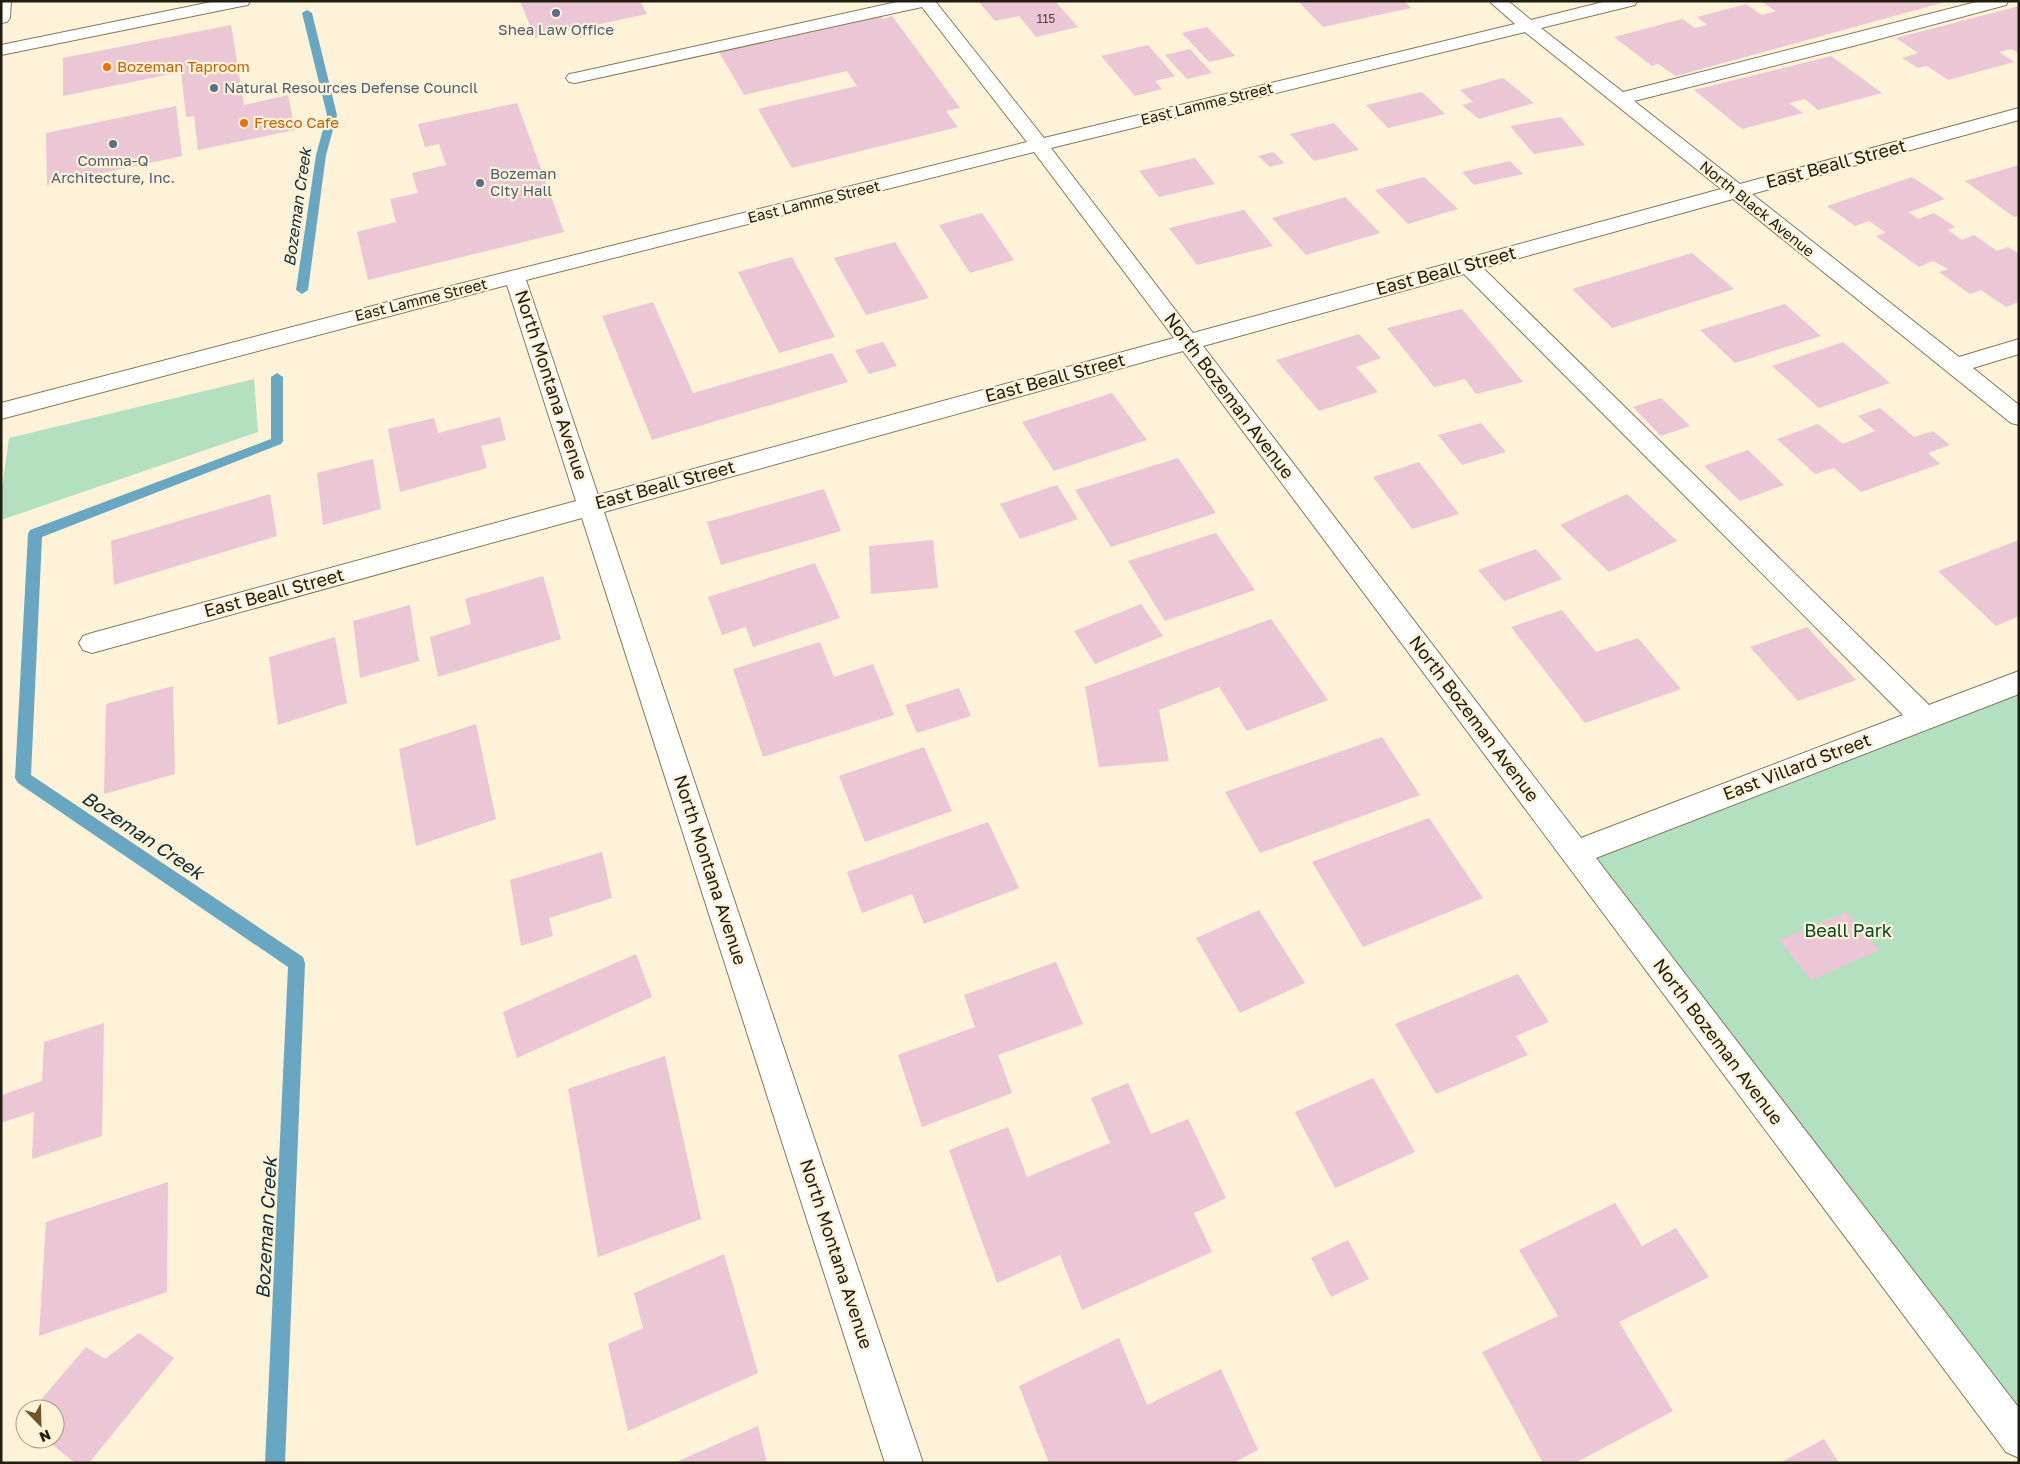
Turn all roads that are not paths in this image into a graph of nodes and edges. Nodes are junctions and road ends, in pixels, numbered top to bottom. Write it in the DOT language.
graph roads {
  1 [pos="3,1"];
  2 [pos="242,1"];
  3 [pos="925,1"];
  4 [pos="1497,1"];
  5 [pos="1629,1"];
  6 [pos="2000,1"];
  7 [pos="1,18"];
  8 [pos="1528,26"];
  9 [pos="1,50"];
  10 [pos="574,78"];
  11 [pos="1619,99"];
  12 [pos="2019,114"];
  13 [pos="1039,145"];
  14 [pos="1735,192"];
  15 [pos="1468,265"];
  16 [pos="515,276"];
  17 [pos="1188,342"];
  18 [pos="2019,346"];
  19 [pos="1955,366"];
  20 [pos="1,411"];
  21 [pos="2019,416"];
  22 [pos="590,506"];
  23 [pos="92,643"];
  24 [pos="2019,682"];
  25 [pos="1924,718"];
  26 [pos="1576,853"];
  27 [pos="2019,1439"];
  28 [pos="904,1463"];
  1 -- 7 [label="street"];
  2 -- 9 [label="street"];
  3 -- 10 [label="street"];
  3 -- 13 [label="street, North Bozeman Avenue"];
  4 -- 8 [label="street, North Black Avenue"];
  5 -- 8 [label="street, East Lamme Street"];
  6 -- 11 [label="street"];
  8 -- 11 [label="street, North Black Avenue"];
  8 -- 13 [label="street, East Lamme Street"];
  11 -- 14 [label="street, North Black Avenue"];
  12 -- 14 [label="street, East Beall Street"];
  13 -- 16 [label="street, East Lamme Street"];
  13 -- 17 [label="street, North Bozeman Avenue"];
  14 -- 15 [label="street, East Beall Street"];
  14 -- 19 [label="street, North Black Avenue"];
  15 -- 17 [label="street, East Beall Street"];
  15 -- 25 [label="street"];
  16 -- 20 [label="street, East Lamme Street"];
  16 -- 22 [label="street, North Montana Avenue"];
  17 -- 22 [label="street, East Beall Street"];
  17 -- 26 [label="street, North Bozeman Avenue"];
  18 -- 19 [label="street"];
  19 -- 21 [label="street, North Black Avenue"];
  22 -- 23 [label="street, East Beall Street"];
  22 -- 28 [label="street, North Montana Avenue"];
  24 -- 25 [label="street, East Villard Street"];
  25 -- 26 [label="street, East Villard Street"];
  26 -- 27 [label="street, North Bozeman Avenue"];
}
